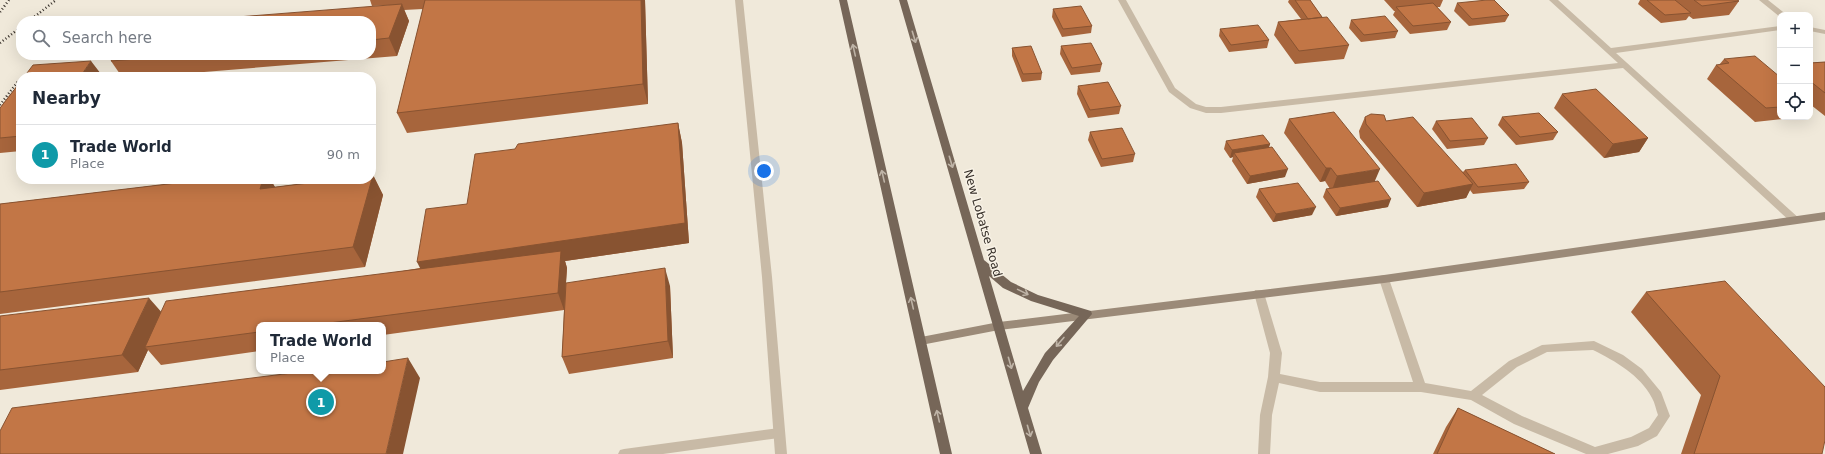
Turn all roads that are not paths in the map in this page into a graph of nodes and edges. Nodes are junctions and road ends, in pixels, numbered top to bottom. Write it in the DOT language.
graph roads {
  1 [pos="739,0"];
  2 [pos="843,0"];
  3 [pos="903,0"];
  4 [pos="1122,0"];
  5 [pos="1553,0"];
  6 [pos="1763,0"];
  7 [pos="1779,12"];
  8 [pos="1777,28"];
  9 [pos="1813,30"];
  10 [pos="1825,32"];
  11 [pos="1611,51"];
  12 [pos="1626,65"];
  13 [pos="1825,216"];
  14 [pos="1796,220"];
  15 [pos="980,262"];
  16 [pos="1384,278"];
  17 [pos="1259,293"];
  18 [pos="1087,314"];
  19 [pos="999,326"];
  20 [pos="921,341"];
  21 [pos="1274,377"];
  22 [pos="1421,387"];
  23 [pos="1473,396"];
  24 [pos="1022,407"];
  25 [pos="779,433"];
  26 [pos="653,452"];
  27 [pos="624,454"];
  28 [pos="781,454"];
  29 [pos="946,454"];
  30 [pos="1036,454"];
  31 [pos="1264,454"];
  1 -- 25 [label="street"];
  20 -- 2 [label="main road, one-way"];
  3 -- 15 [label="main road, New Lobatse Road, one-way"];
  4 -- 12 [label="street"];
  5 -- 11 [label="street"];
  6 -- 7 [label="street"];
  8 -- 11 [label="street"];
  9 -- 10 [label="street"];
  11 -- 12 [label="street"];
  12 -- 14 [label="street"];
  13 -- 14 [label="street"];
  14 -- 16 [label="street"];
  15 -- 18 [label="main road, one-way"];
  15 -- 19 [label="main road, New Lobatse Road"];
  16 -- 17 [label="street"];
  16 -- 22 [label="street"];
  17 -- 18 [label="street"];
  17 -- 21 [label="street"];
  18 -- 19 [label="street"];
  18 -- 24 [label="main road, one-way"];
  19 -- 20 [label="street"];
  19 -- 24 [label="main road, New Lobatse Road, one-way"];
  29 -- 20 [label="main road, one-way"];
  21 -- 22 [label="street"];
  21 -- 31 [label="street"];
  22 -- 23 [label="street"];
  23 -- 23 [label="street"];
  24 -- 30 [label="main road, New Lobatse Road, one-way"];
  25 -- 26 [label="street"];
  25 -- 28 [label="street"];
  26 -- 27 [label="street"];
}
